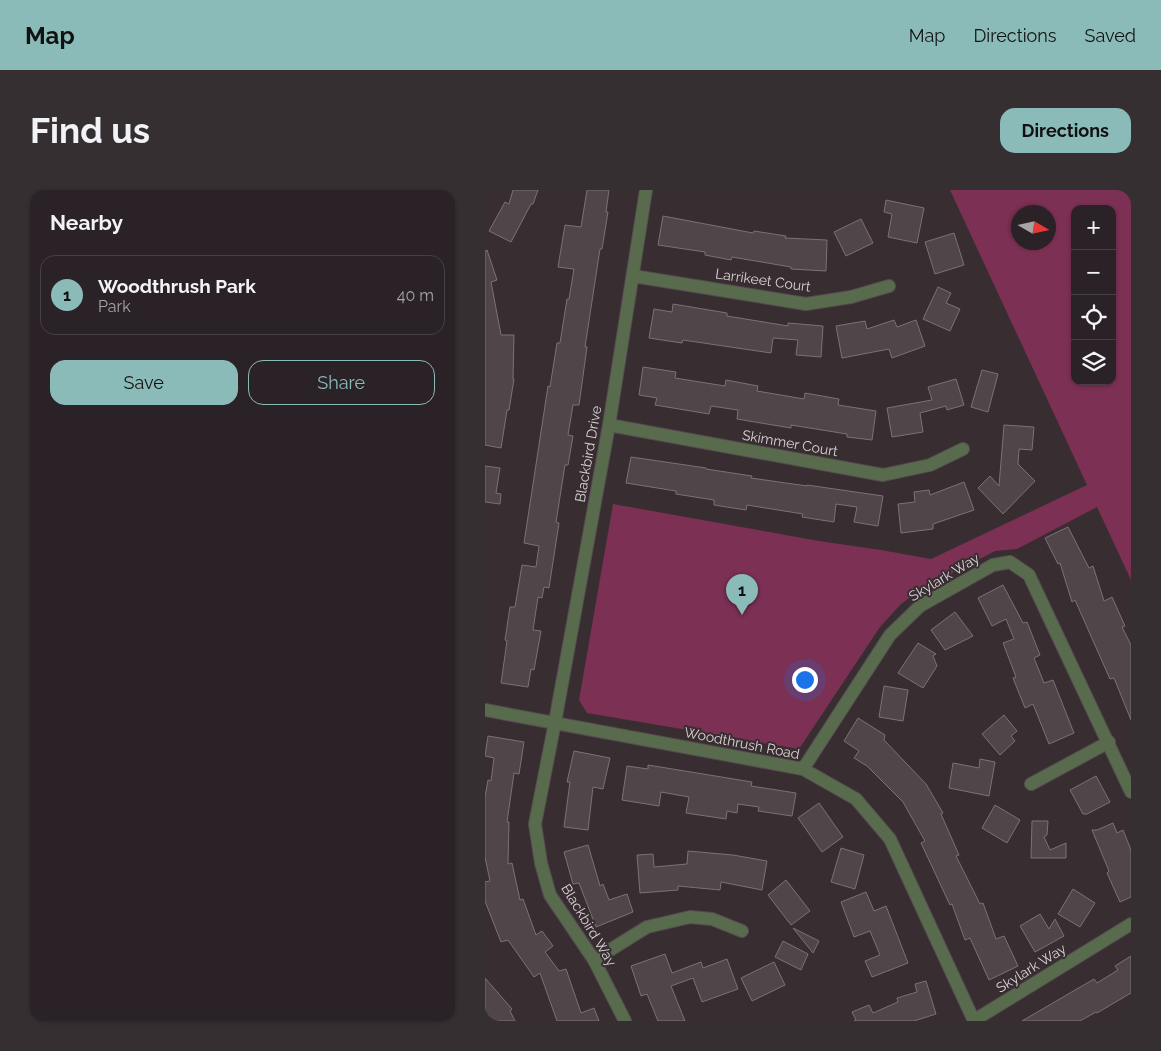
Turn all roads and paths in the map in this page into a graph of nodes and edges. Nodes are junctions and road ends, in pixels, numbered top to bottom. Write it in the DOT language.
graph roads {
  1 [pos="646,190"];
  2 [pos="633,276"];
  3 [pos="889,286"];
  4 [pos="609,425"];
  5 [pos="963,449"];
  6 [pos="485,710"];
  7 [pos="555,722"];
  8 [pos="1109,742"];
  9 [pos="803,769"];
  10 [pos="1031,784"];
  11 [pos="1131,792"];
  12 [pos="1131,924"];
  13 [pos="742,931"];
  14 [pos="595,960"];
  15 [pos="625,1021"];
  16 [pos="973,1021"];
  1 -- 2 [label="street, Blackbird Drive"];
  2 -- 3 [label="street, Larrikeet Court"];
  2 -- 4 [label="street, Blackbird Drive"];
  4 -- 5 [label="street, Skimmer Court"];
  4 -- 7 [label="street, Blackbird Drive"];
  6 -- 7 [label="street, Woodthrush Road"];
  7 -- 9 [label="street, Woodthrush Road"];
  7 -- 14 [label="street, Blackbird Way"];
  8 -- 9 [label="street, Skylark Way"];
  8 -- 10 [label="street"];
  8 -- 11 [label="street, Skylark Way"];
  9 -- 16 [label="street, Woodthrush Road"];
  12 -- 16 [label="street, Skylark Way"];
  13 -- 14 [label="street"];
  14 -- 15 [label="street, Blackbird Way"];
}
